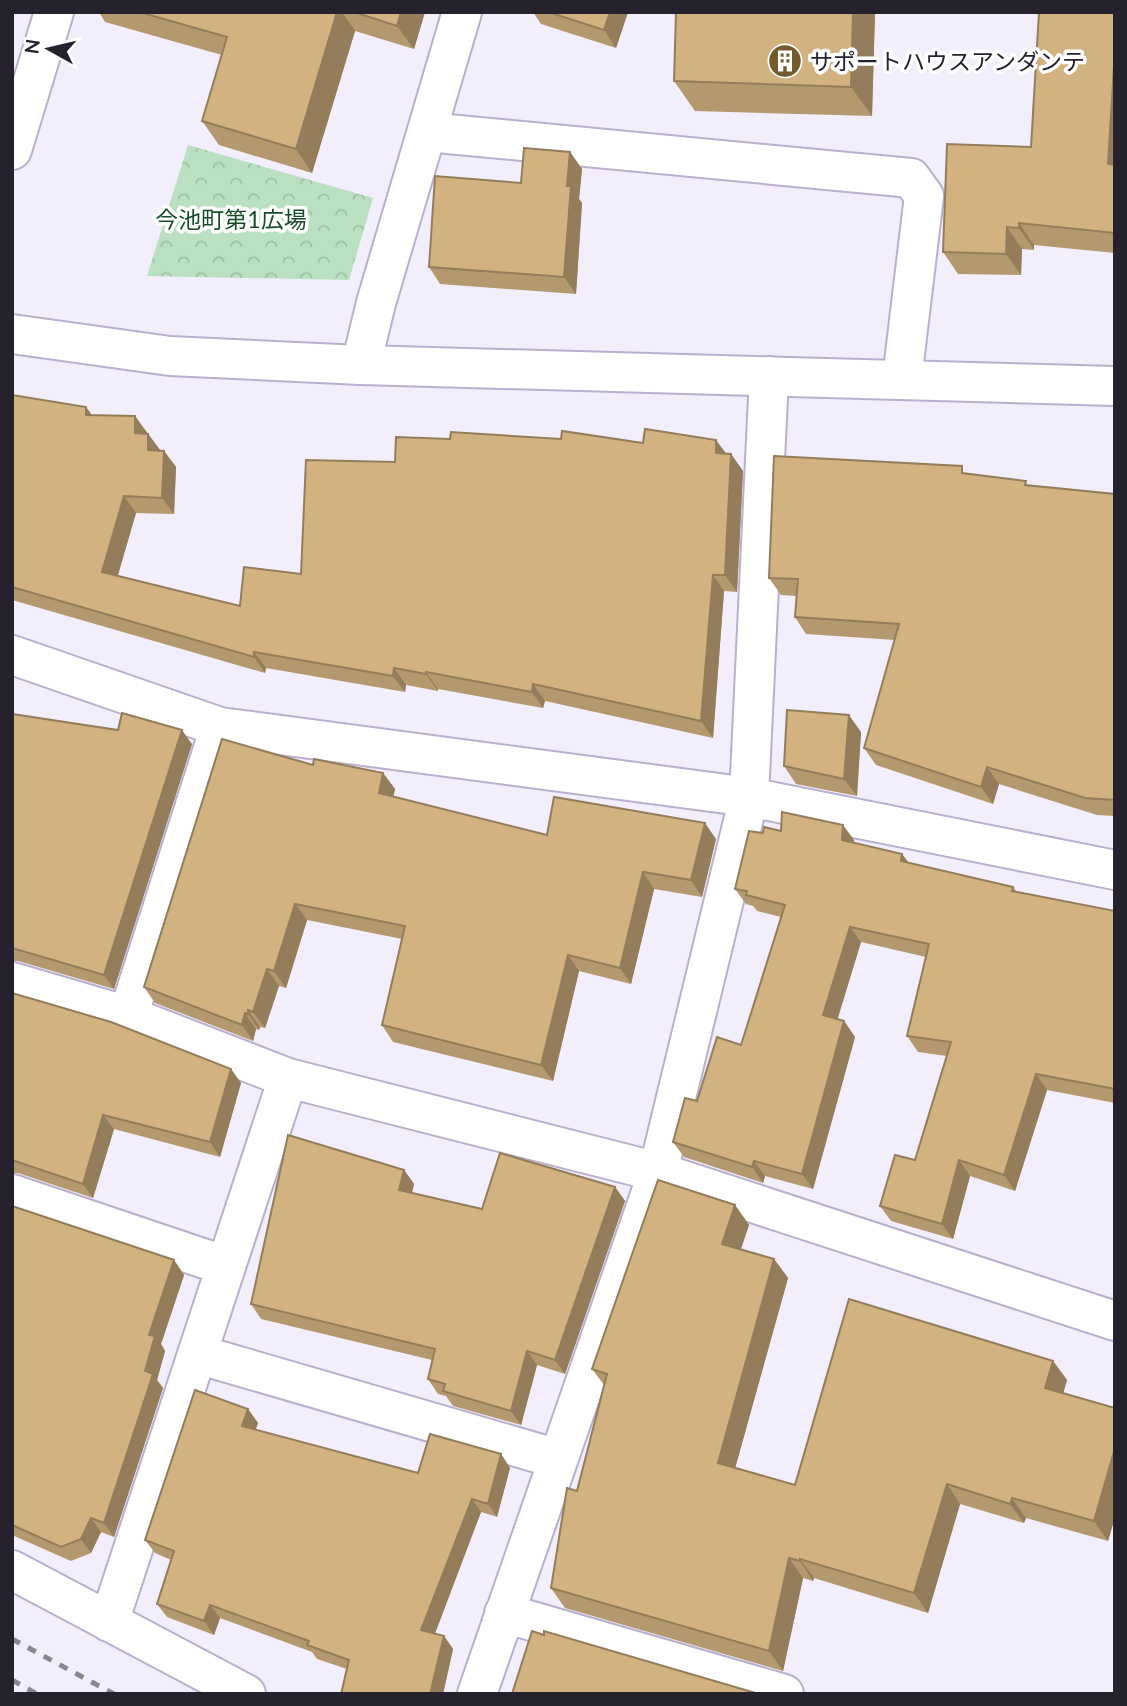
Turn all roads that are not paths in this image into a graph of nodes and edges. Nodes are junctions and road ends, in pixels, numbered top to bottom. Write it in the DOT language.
graph roads {
  1 [pos="54,12"];
  2 [pos="462,12"];
  3 [pos="427,132"];
  4 [pos="12,150"];
  5 [pos="12,334"];
  6 [pos="361,365"];
  7 [pos="769,376"];
  8 [pos="902,379"];
  9 [pos="1115,386"];
  10 [pos="12,655"];
  11 [pos="220,727"];
  12 [pos="749,797"];
  13 [pos="1115,870"];
  14 [pos="13,985"];
  15 [pos="128,1016"];
  16 [pos="288,1078"];
  17 [pos="658,1172"];
  18 [pos="12,1194"];
  19 [pos="226,1266"];
  20 [pos="1115,1321"];
  21 [pos="197,1354"];
  22 [pos="558,1459"];
  23 [pos="12,1570"];
  24 [pos="504,1613"];
  25 [pos="109,1622"];
  26 [pos="246,1694"];
  27 [pos="477,1694"];
  28 [pos="784,1694"];
  1 -- 4 [label="street"];
  2 -- 3 [label="street"];
  3 -- 6 [label="street"];
  3 -- 8 [label="street"];
  5 -- 6 [label="street"];
  6 -- 7 [label="street"];
  7 -- 8 [label="street"];
  7 -- 12 [label="street"];
  8 -- 9 [label="street"];
  10 -- 11 [label="street"];
  11 -- 12 [label="street"];
  11 -- 15 [label="street"];
  12 -- 13 [label="street"];
  12 -- 17 [label="street"];
  14 -- 15 [label="street"];
  15 -- 16 [label="street"];
  16 -- 17 [label="street"];
  16 -- 19 [label="street"];
  17 -- 20 [label="street"];
  17 -- 22 [label="street"];
  18 -- 19 [label="street"];
  19 -- 21 [label="street"];
  21 -- 22 [label="street"];
  21 -- 25 [label="street"];
  22 -- 24 [label="street"];
  23 -- 25 [label="street"];
  24 -- 27 [label="street"];
  24 -- 28 [label="street"];
  25 -- 26 [label="street"];
}
